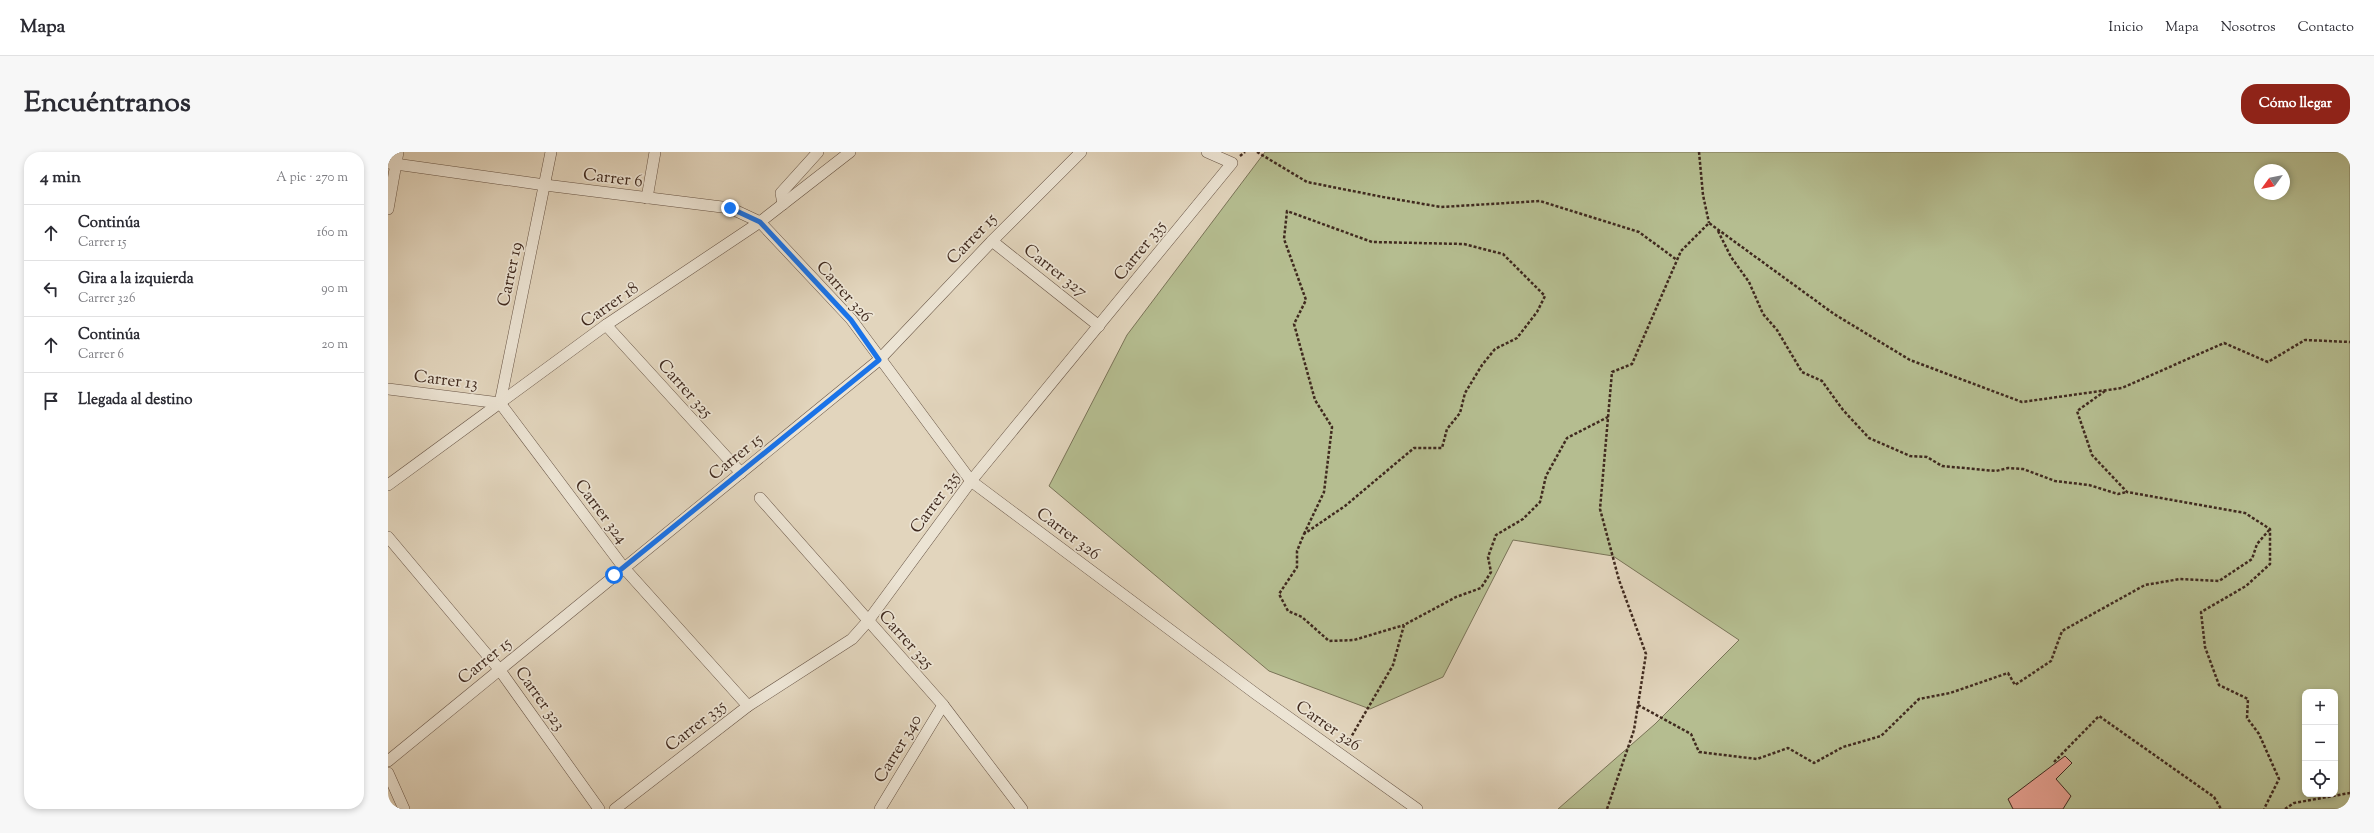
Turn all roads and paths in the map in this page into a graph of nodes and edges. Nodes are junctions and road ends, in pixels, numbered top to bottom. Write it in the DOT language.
graph roads {
  1 [pos="398,152"];
  2 [pos="551,152"];
  3 [pos="655,152"];
  4 [pos="818,152"];
  5 [pos="850,152"];
  6 [pos="1081,152"];
  7 [pos="1207,152"];
  8 [pos="1257,152"];
  9 [pos="1699,152"];
  10 [pos="392,163"];
  11 [pos="544,185"];
  12 [pos="647,198"];
  13 [pos="783,204"];
  14 [pos="388,209"];
  15 [pos="760,222"];
  16 [pos="1709,223"];
  17 [pos="1718,230"];
  18 [pos="992,241"];
  19 [pos="1677,260"];
  20 [pos="606,325"];
  21 [pos="1099,326"];
  22 [pos="2350,342"];
  23 [pos="879,360"];
  24 [pos="388,389"];
  25 [pos="2106,390"];
  26 [pos="500,403"];
  27 [pos="1608,417"];
  28 [pos="741,473"];
  29 [pos="971,481"];
  30 [pos="388,485"];
  31 [pos="2127,492"];
  32 [pos="760,498"];
  33 [pos="2270,528"];
  34 [pos="1304,534"];
  35 [pos="388,537"];
  36 [pos="624,568"];
  37 [pos="868,621"];
  38 [pos="1404,625"];
  39 [pos="499,669"];
  40 [pos="943,705"];
  41 [pos="1638,705"];
  42 [pos="748,706"];
  43 [pos="1341,754"];
  44 [pos="388,761"];
  45 [pos="2054,762"];
  46 [pos="388,773"];
  47 [pos="2350,793"];
  48 [pos="404,809"];
  49 [pos="599,809"];
  50 [pos="615,809"];
  51 [pos="880,809"];
  52 [pos="1022,809"];
  53 [pos="1417,809"];
  54 [pos="1607,809"];
  55 [pos="2221,809"];
  56 [pos="2264,809"];
  57 [pos="2285,809"];
  1 -- 10 [label="street"];
  2 -- 11 [label="street, Carrer 19"];
  3 -- 12 [label="street"];
  4 -- 13 [label="street"];
  5 -- 13 [label="street, Carrer 18"];
  6 -- 18 [label="street, Carrer 15"];
  7 -- 21 [label="street, Carrer 335"];
  8 -- 19 [label="path"];
  9 -- 16 [label="path"];
  10 -- 11 [label="street, Carrer 6"];
  10 -- 14 [label="street"];
  11 -- 12 [label="street, Carrer 6"];
  11 -- 26 [label="street, Carrer 19"];
  12 -- 15 [label="street, Carrer 6"];
  13 -- 15 [label="street, Carrer 18"];
  15 -- 20 [label="street, Carrer 18"];
  15 -- 23 [label="street, Carrer 326"];
  16 -- 17 [label="path"];
  16 -- 19 [label="path"];
  17 -- 25 [label="path"];
  17 -- 31 [label="path"];
  18 -- 21 [label="street, Carrer 327"];
  18 -- 23 [label="street, Carrer 15"];
  19 -- 27 [label="path"];
  20 -- 26 [label="street, Carrer 18"];
  20 -- 28 [label="street, Carrer 325"];
  21 -- 29 [label="street, Carrer 335"];
  22 -- 25 [label="path"];
  23 -- 28 [label="street, Carrer 15"];
  23 -- 29 [label="street, Carrer 326"];
  24 -- 26 [label="street, Carrer 13"];
  25 -- 31 [label="path"];
  26 -- 30 [label="street, Carrer 18"];
  26 -- 36 [label="street, Carrer 324"];
  27 -- 38 [label="path"];
  27 -- 41 [label="path"];
  28 -- 36 [label="street, Carrer 15"];
  29 -- 37 [label="street, Carrer 335"];
  29 -- 43 [label="street, Carrer 326"];
  31 -- 33 [label="path"];
  32 -- 37 [label="street, Carrer 325"];
  33 -- 41 [label="path"];
  33 -- 56 [label="path"];
  34 -- 34 [label="path"];
  34 -- 38 [label="path"];
  35 -- 39 [label="street, Carrer 323"];
  36 -- 39 [label="street, Carrer 15"];
  36 -- 42 [label="street, Carrer 324"];
  37 -- 40 [label="street, Carrer 325"];
  37 -- 42 [label="street, Carrer 335"];
  38 -- 43 [label="path"];
  39 -- 44 [label="street, Carrer 15"];
  39 -- 49 [label="street, Carrer 323"];
  40 -- 51 [label="street, Carrer 340"];
  40 -- 52 [label="street, Carrer 325"];
  41 -- 54 [label="path"];
  42 -- 50 [label="street, Carrer 335"];
  43 -- 53 [label="street, Carrer 326"];
  45 -- 55 [label="path"];
  46 -- 48 [label="street"];
  47 -- 57 [label="path"];
}
